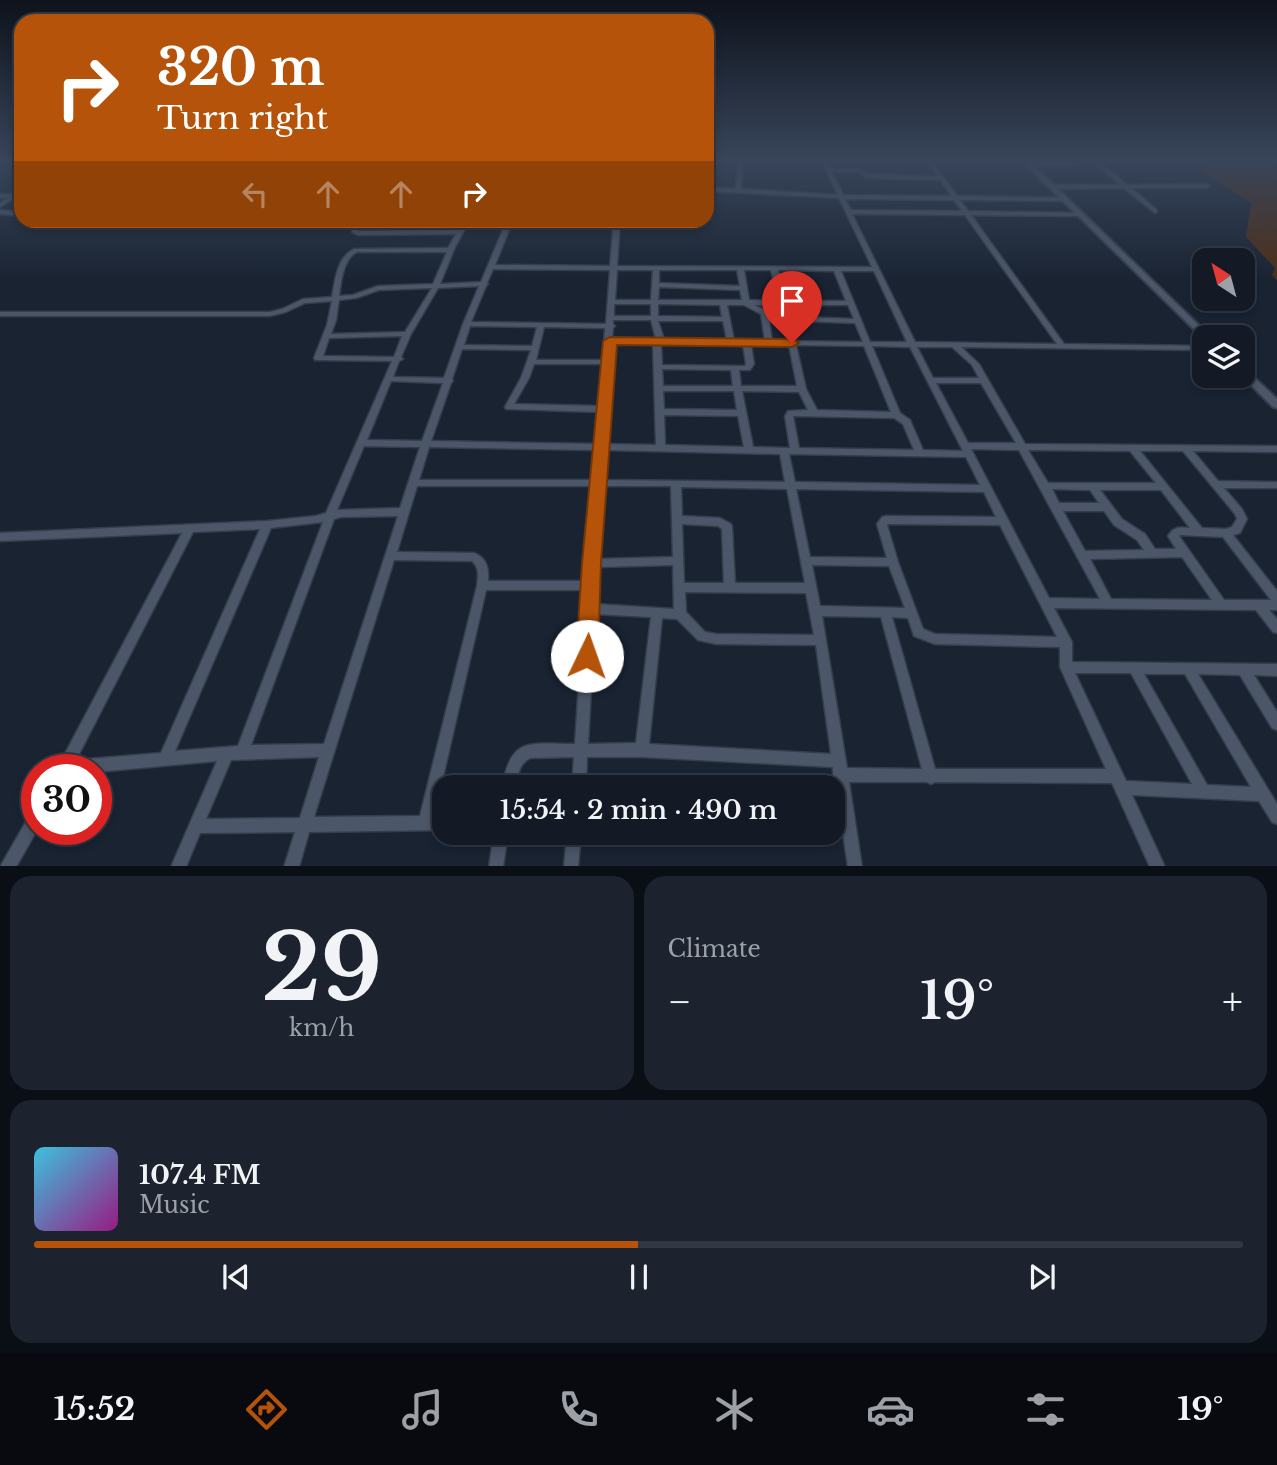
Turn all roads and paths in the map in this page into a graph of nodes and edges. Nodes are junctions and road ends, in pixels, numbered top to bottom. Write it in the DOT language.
graph roads {
  1 [pos="844,201"];
  2 [pos="959,201"];
  3 [pos="1067,201"];
  4 [pos="1144,201"];
  5 [pos="1155,211"];
  6 [pos="849,212"];
  7 [pos="967,213"];
  8 [pos="1080,214"];
  9 [pos="356,228"];
  10 [pos="462,228"];
  11 [pos="507,228"];
  12 [pos="616,228"];
  13 [pos="460,232"];
  14 [pos="402,234"];
  15 [pos="396,250"];
  16 [pos="450,250"];
  17 [pos="491,267"];
  18 [pos="614,268"];
  19 [pos="656,268"];
  20 [pos="740,268"];
  21 [pos="774,269"];
  22 [pos="837,269"];
  23 [pos="876,269"];
  24 [pos="485,284"];
  25 [pos="658,285"];
  26 [pos="435,288"];
  27 [pos="744,288"];
  28 [pos="335,298"];
  29 [pos="612,302"];
  30 [pos="656,302"];
  31 [pos="783,302"];
  32 [pos="723,303"];
  33 [pos="746,303"];
  34 [pos="850,303"];
  35 [pos="0,314"];
  36 [pos="766,318"];
  37 [pos="654,319"];
  38 [pos="726,319"];
  39 [pos="857,321"];
  40 [pos="611,322"];
  41 [pos="467,324"];
  42 [pos="541,325"];
  43 [pos="1195,325"];
  44 [pos="407,334"];
  45 [pos="326,336"];
  46 [pos="610,341"];
  47 [pos="659,342"];
  48 [pos="731,342"];
  49 [pos="747,342"];
  50 [pos="769,343"];
  51 [pos="792,343"];
  52 [pos="866,344"];
  53 [pos="912,344"];
  54 [pos="954,345"];
  55 [pos="460,346"];
  56 [pos="1062,346"];
  57 [pos="535,348"];
  58 [pos="1192,348"];
  59 [pos="398,359"];
  60 [pos="531,362"];
  61 [pos="608,362"];
  62 [pos="658,367"];
  63 [pos="734,368"];
  64 [pos="390,379"];
  65 [pos="930,380"];
  66 [pos="449,381"];
  67 [pos="984,381"];
  68 [pos="1255,384"];
  69 [pos="659,388"];
  70 [pos="738,389"];
  71 [pos="802,389"];
  72 [pos="1277,405"];
  73 [pos="604,409"];
  74 [pos="660,412"];
  75 [pos="742,413"];
  76 [pos="814,413"];
  77 [pos="896,415"];
  78 [pos="363,443"];
  79 [pos="426,443"];
  80 [pos="1022,446"];
  81 [pos="1132,447"];
  82 [pos="601,448"];
  83 [pos="1185,448"];
  84 [pos="661,449"];
  85 [pos="1277,449"];
  86 [pos="967,450"];
  87 [pos="749,451"];
  88 [pos="790,451"];
  89 [pos="920,453"];
  90 [pos="414,483"];
  91 [pos="676,483"];
  92 [pos="598,484"];
  93 [pos="1215,484"];
  94 [pos="1277,485"];
  95 [pos="791,486"];
  96 [pos="1045,486"];
  97 [pos="1091,486"];
  98 [pos="1163,487"];
  99 [pos="987,489"];
  100 [pos="1056,507"];
  101 [pos="1107,508"];
  102 [pos="404,512"];
  103 [pos="330,516"];
  104 [pos="677,520"];
  105 [pos="1003,521"];
  106 [pos="267,525"];
  107 [pos="190,528"];
  108 [pos="1199,532"];
  109 [pos="1226,533"];
  110 [pos="2,540"];
  111 [pos="1184,553"];
  112 [pos="1152,554"];
  113 [pos="1081,555"];
  114 [pos="391,556"];
  115 [pos="679,561"];
  116 [pos="806,561"];
  117 [pos="893,562"];
  118 [pos="592,563"];
  119 [pos="591,585"];
  120 [pos="482,586"];
  121 [pos="680,587"];
  122 [pos="730,587"];
  123 [pos="810,588"];
  124 [pos="1277,599"];
  125 [pos="1046,603"];
  126 [pos="1108,603"];
  127 [pos="1221,604"];
  128 [pos="1259,605"];
  129 [pos="1277,605"];
  130 [pos="590,609"];
  131 [pos="815,611"];
  132 [pos="657,612"];
  133 [pos="885,613"];
  134 [pos="912,613"];
  135 [pos="680,614"];
  136 [pos="1277,628"];
  137 [pos="821,640"];
  138 [pos="1066,642"];
  139 [pos="1066,667"];
  140 [pos="1135,669"];
  141 [pos="1189,670"];
  142 [pos="1244,670"];
  143 [pos="1277,670"];
  144 [pos="1277,724"];
  145 [pos="329,750"];
  146 [pos="582,750"];
  147 [pos="642,750"];
  148 [pos="235,753"];
  149 [pos="72,754"];
  150 [pos="165,759"];
  151 [pos="112,764"];
  152 [pos="839,768"];
  153 [pos="511,775"];
  154 [pos="580,775"];
  155 [pos="931,776"];
  156 [pos="1118,782"];
  157 [pos="1203,791"];
  158 [pos="1263,794"];
  159 [pos="1277,817"];
  160 [pos="305,823"];
  161 [pos="425,823"];
  162 [pos="432,823"];
  163 [pos="196,826"];
  164 [pos="21,843"];
  165 [pos="499,845"];
  166 [pos="573,845"];
  167 [pos="7,866"];
  168 [pos="178,866"];
  169 [pos="291,866"];
  170 [pos="496,866"];
  171 [pos="571,866"];
  172 [pos="855,866"];
  173 [pos="1158,866"];
  1 -- 6 [label="street"];
  2 -- 7 [label="street"];
  3 -- 8 [label="street"];
  4 -- 5 [label="street"];
  6 -- 7 [label="street"];
  6 -- 23 [label="street"];
  7 -- 8 [label="street"];
  7 -- 56 [label="street"];
  8 -- 43 [label="street"];
  9 -- 14 [label="street"];
  10 -- 13 [label="street"];
  11 -- 17 [label="street"];
  12 -- 18 [label="street"];
  13 -- 14 [label="street"];
  13 -- 16 [label="street"];
  14 -- 15 [label="street"];
  15 -- 16 [label="street"];
  15 -- 28 [label="street"];
  16 -- 26 [label="street"];
  17 -- 18 [label="street"];
  17 -- 24 [label="street"];
  18 -- 19 [label="street"];
  18 -- 29 [label="street"];
  19 -- 20 [label="street"];
  19 -- 25 [label="street"];
  20 -- 21 [label="street"];
  20 -- 27 [label="street"];
  21 -- 22 [label="street"];
  21 -- 31 [label="street"];
  22 -- 23 [label="street"];
  22 -- 34 [label="street"];
  23 -- 53 [label="street"];
  24 -- 26 [label="street"];
  24 -- 41 [label="street"];
  25 -- 27 [label="street"];
  25 -- 30 [label="street"];
  26 -- 28 [label="street"];
  26 -- 44 [label="street"];
  27 -- 33 [label="street"];
  28 -- 35 [label="street"];
  28 -- 45 [label="street"];
  29 -- 30 [label="street"];
  29 -- 40 [label="street"];
  30 -- 32 [label="street"];
  30 -- 37 [label="street"];
  31 -- 33 [label="street"];
  31 -- 34 [label="street"];
  32 -- 33 [label="street"];
  32 -- 38 [label="street"];
  33 -- 36 [label="street"];
  34 -- 39 [label="street"];
  36 -- 39 [label="street"];
  36 -- 50 [label="street"];
  37 -- 38 [label="street"];
  37 -- 40 [label="street"];
  37 -- 47 [label="street"];
  38 -- 48 [label="street"];
  39 -- 52 [label="street"];
  40 -- 42 [label="street"];
  40 -- 46 [label="street"];
  41 -- 42 [label="street"];
  41 -- 55 [label="street"];
  42 -- 57 [label="street"];
  44 -- 45 [label="street"];
  44 -- 59 [label="street"];
  45 -- 59 [label="street"];
  46 -- 47 [label="street"];
  46 -- 61 [label="street"];
  47 -- 48 [label="street"];
  47 -- 62 [label="street"];
  48 -- 49 [label="street"];
  49 -- 50 [label="street"];
  49 -- 63 [label="street"];
  50 -- 51 [label="street"];
  51 -- 52 [label="street"];
  51 -- 71 [label="street"];
  52 -- 53 [label="street"];
  52 -- 77 [label="street"];
  53 -- 54 [label="street"];
  53 -- 65 [label="street"];
  54 -- 56 [label="street"];
  54 -- 67 [label="street"];
  55 -- 57 [label="street"];
  55 -- 66 [label="street"];
  56 -- 58 [label="street"];
  57 -- 60 [label="street"];
  59 -- 64 [label="street"];
  60 -- 61 [label="street"];
  60 -- 73 [label="street"];
  61 -- 73 [label="street"];
  62 -- 63 [label="street"];
  62 -- 69 [label="street"];
  63 -- 70 [label="street"];
  64 -- 66 [label="street"];
  64 -- 78 [label="street"];
  65 -- 67 [label="street"];
  65 -- 86 [label="street"];
  66 -- 79 [label="street"];
  67 -- 80 [label="street"];
  68 -- 72 [label="street"];
  69 -- 70 [label="street"];
  69 -- 74 [label="street"];
  70 -- 71 [label="street"];
  70 -- 75 [label="street"];
  71 -- 76 [label="street"];
  73 -- 82 [label="street"];
  74 -- 75 [label="street"];
  74 -- 84 [label="street"];
  75 -- 87 [label="street"];
  76 -- 77 [label="street"];
  76 -- 88 [label="street"];
  77 -- 89 [label="street"];
  78 -- 79 [label="street"];
  78 -- 103 [label="street"];
  79 -- 82 [label="street"];
  79 -- 90 [label="street"];
  80 -- 81 [label="street"];
  80 -- 86 [label="street"];
  80 -- 96 [label="street"];
  81 -- 83 [label="street"];
  81 -- 98 [label="street"];
  82 -- 84 [label="street"];
  82 -- 92 [label="street"];
  83 -- 85 [label="street"];
  83 -- 93 [label="street"];
  84 -- 87 [label="street"];
  86 -- 89 [label="street"];
  86 -- 99 [label="street"];
  87 -- 88 [label="street"];
  88 -- 89 [label="street"];
  88 -- 95 [label="street"];
  90 -- 92 [label="street"];
  90 -- 102 [label="street"];
  91 -- 92 [label="street"];
  91 -- 95 [label="street"];
  91 -- 104 [label="street"];
  92 -- 118 [label="street"];
  93 -- 94 [label="street"];
  93 -- 109 [label="street"];
  95 -- 99 [label="street"];
  95 -- 116 [label="street"];
  96 -- 97 [label="street"];
  96 -- 100 [label="street"];
  97 -- 98 [label="street"];
  97 -- 101 [label="street"];
  98 -- 108 [label="street"];
  99 -- 105 [label="street"];
  100 -- 101 [label="street"];
  100 -- 113 [label="street"];
  101 -- 112 [label="street"];
  102 -- 103 [label="street"];
  102 -- 114 [label="street"];
  103 -- 106 [label="street"];
  103 -- 148 [label="street"];
  104 -- 115 [label="street"];
  104 -- 122 [label="street"];
  105 -- 117 [label="street"];
  105 -- 125 [label="street"];
  106 -- 107 [label="street"];
  106 -- 150 [label="street"];
  107 -- 110 [label="street"];
  107 -- 149 [label="street"];
  108 -- 109 [label="street"];
  108 -- 111 [label="street"];
  109 -- 124 [label="street"];
  111 -- 112 [label="street"];
  111 -- 127 [label="street"];
  112 -- 113 [label="street"];
  113 -- 126 [label="street"];
  114 -- 120 [label="street"];
  114 -- 145 [label="street"];
  115 -- 118 [label="street"];
  115 -- 121 [label="street"];
  116 -- 117 [label="street"];
  116 -- 123 [label="street"];
  117 -- 134 [label="street"];
  118 -- 119 [label="street"];
  119 -- 120 [label="street"];
  119 -- 130 [label="street"];
  120 -- 161 [label="street"];
  121 -- 122 [label="street"];
  121 -- 135 [label="street"];
  122 -- 123 [label="street"];
  123 -- 131 [label="street"];
  125 -- 126 [label="street"];
  125 -- 138 [label="street"];
  126 -- 127 [label="street"];
  127 -- 128 [label="street"];
  128 -- 129 [label="street"];
  128 -- 136 [label="street"];
  130 -- 132 [label="street"];
  130 -- 146 [label="street"];
  131 -- 133 [label="street"];
  131 -- 137 [label="street"];
  132 -- 135 [label="street"];
  132 -- 147 [label="street"];
  133 -- 134 [label="street"];
  133 -- 155 [label="street"];
  134 -- 138 [label="street"];
  135 -- 137 [label="street"];
  137 -- 152 [label="street"];
  138 -- 139 [label="street"];
  139 -- 140 [label="street"];
  139 -- 156 [label="street"];
  140 -- 141 [label="street"];
  140 -- 157 [label="street"];
  141 -- 142 [label="street"];
  141 -- 158 [label="street"];
  142 -- 143 [label="street"];
  142 -- 144 [label="street"];
  145 -- 148 [label="street"];
  145 -- 160 [label="street"];
  146 -- 147 [label="street"];
  146 -- 153 [label="street"];
  146 -- 154 [label="street"];
  147 -- 152 [label="street"];
  148 -- 150 [label="street"];
  148 -- 163 [label="street"];
  150 -- 151 [label="street"];
  152 -- 155 [label="street"];
  152 -- 172 [label="street"];
  155 -- 156 [label="street"];
  156 -- 157 [label="street"];
  156 -- 173 [label="street"];
  157 -- 158 [label="street"];
  158 -- 159 [label="street"];
  160 -- 161 [label="street"];
  160 -- 163 [label="street"];
  160 -- 169 [label="street"];
  161 -- 162 [label="street"];
  163 -- 168 [label="street"];
  164 -- 167 [label="street"];
  165 -- 170 [label="street"];
  166 -- 171 [label="street"];
}
